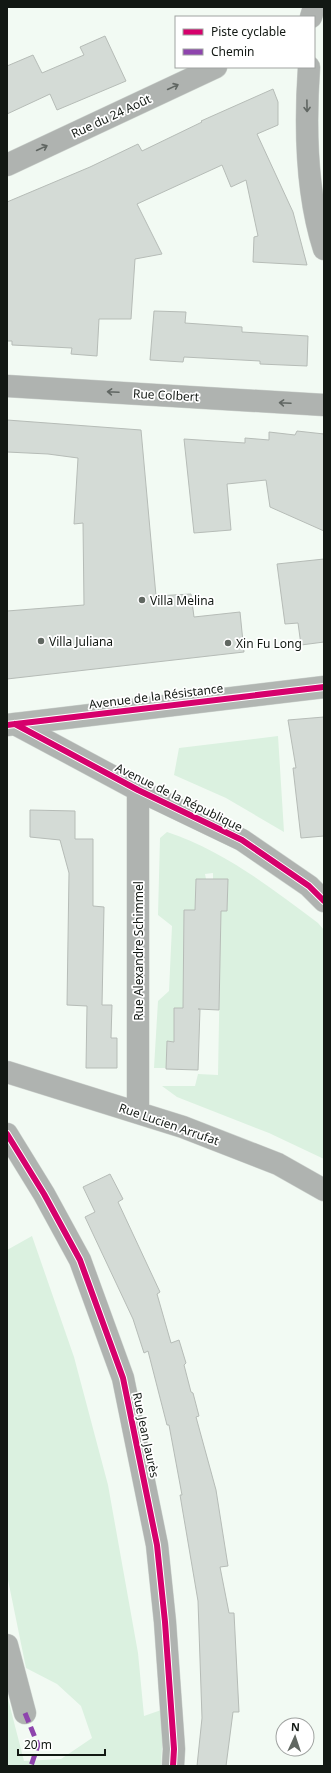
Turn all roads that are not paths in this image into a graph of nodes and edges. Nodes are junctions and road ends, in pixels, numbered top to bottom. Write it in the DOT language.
graph roads {
  1 [pos="214,68"];
  2 [pos="309,68"];
  3 [pos="7,165"];
  4 [pos="324,249"];
  5 [pos="7,386"];
  6 [pos="324,405"];
  7 [pos="319,688"];
  8 [pos="11,725"];
  9 [pos="138,790"];
  10 [pos="324,901"];
  11 [pos="7,1072"];
  12 [pos="138,1112"];
  13 [pos="7,1134"];
  14 [pos="324,1190"];
  15 [pos="7,1645"];
  16 [pos="25,1713"];
  17 [pos="173,1766"];
  3 -- 1 [label="street, Rue du 24 Août, one-way"];
  2 -- 4 [label="street, one-way"];
  6 -- 5 [label="street, Rue Colbert, one-way"];
  7 -- 8 [label="main road, Avenue de la Résistance"];
  8 -- 9 [label="street, Avenue de la République"];
  9 -- 10 [label="street, Avenue de la République"];
  9 -- 12 [label="street, Rue Alexandre Schimmel"];
  11 -- 12 [label="street, Rue Lucien Arrufat"];
  12 -- 14 [label="street, Rue Lucien Arrufat"];
  13 -- 17 [label="street, Rue Jean Jaurès"];
  15 -- 16 [label="street"];
}
